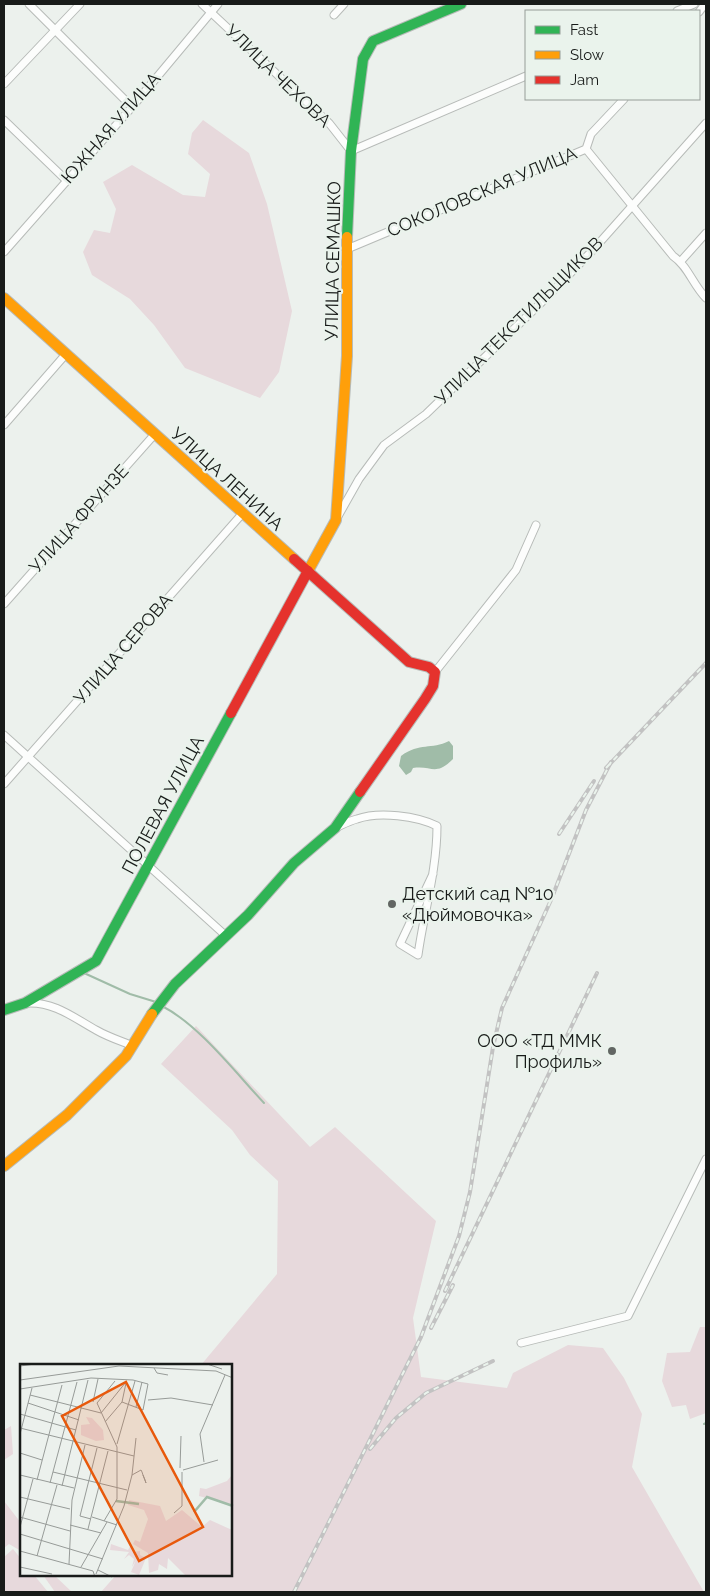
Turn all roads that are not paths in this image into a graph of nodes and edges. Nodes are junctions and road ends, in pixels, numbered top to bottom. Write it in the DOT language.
graph roads {
  1 [pos="29,4"];
  2 [pos="80,4"];
  3 [pos="202,4"];
  4 [pos="218,4"];
  5 [pos="344,4"];
  6 [pos="461,4"];
  7 [pos="694,4"];
  8 [pos="679,10"];
  9 [pos="210,12"];
  10 [pos="334,15"];
  11 [pos="55,30"];
  12 [pos="525,76"];
  13 [pos="4,84"];
  14 [pos="623,100"];
  15 [pos="132,107"];
  16 [pos="4,120"];
  17 [pos="706,122"];
  18 [pos="586,149"];
  19 [pos="351,151"];
  20 [pos="66,180"];
  21 [pos="632,205"];
  22 [pos="706,233"];
  23 [pos="347,249"];
  24 [pos="4,252"];
  25 [pos="681,261"];
  26 [pos="4,298"];
  27 [pos="706,298"];
  28 [pos="66,354"];
  29 [pos="4,425"];
  30 [pos="154,435"];
  31 [pos="242,514"];
  32 [pos="336,520"];
  33 [pos="536,525"];
  34 [pos="307,572"];
  35 [pos="4,604"];
  36 [pos="435,672"];
  37 [pos="4,735"];
  38 [pos="29,757"];
  39 [pos="4,784"];
  40 [pos="335,828"];
  41 [pos="149,866"];
  42 [pos="433,874"];
  43 [pos="225,935"];
  44 [pos="25,1003"];
  45 [pos="4,1010"];
  46 [pos="133,1046"];
  47 [pos="706,1159"];
  48 [pos="4,1166"];
  49 [pos="520,1342"];
  1 -- 11 [label="street"];
  2 -- 11 [label="street"];
  3 -- 9 [label="street, УЛИЦА ЧЕХОВА"];
  4 -- 9 [label="street, ЮЖНАЯ УЛИЦА"];
  5 -- 10 [label="street"];
  6 -- 19 [label="street, УЛИЦА СЕМАШКО"];
  7 -- 8 [label="street"];
  9 -- 15 [label="street, ЮЖНАЯ УЛИЦА"];
  9 -- 19 [label="street, УЛИЦА ЧЕХОВА"];
  11 -- 13 [label="street"];
  11 -- 15 [label="street"];
  12 -- 19 [label="street"];
  14 -- 18 [label="street, СОКОЛОВСКАЯ УЛИЦА"];
  15 -- 20 [label="street, ЮЖНАЯ УЛИЦА"];
  16 -- 20 [label="street"];
  17 -- 21 [label="street, УЛИЦА ТЕКСТИЛЬЩИКОВ"];
  18 -- 21 [label="street"];
  18 -- 23 [label="street, СОКОЛОВСКАЯ УЛИЦА"];
  19 -- 23 [label="street, УЛИЦА СЕМАШКО"];
  20 -- 24 [label="street, ЮЖНАЯ УЛИЦА"];
  21 -- 25 [label="street"];
  21 -- 32 [label="street, УЛИЦА ТЕКСТИЛЬЩИКОВ"];
  22 -- 25 [label="street"];
  23 -- 32 [label="street, УЛИЦА СЕМАШКО"];
  25 -- 27 [label="street"];
  26 -- 28 [label="street, УЛИЦА ЛЕНИНА"];
  28 -- 29 [label="street"];
  28 -- 30 [label="street, УЛИЦА ЛЕНИНА"];
  30 -- 31 [label="street, УЛИЦА ЛЕНИНА"];
  30 -- 35 [label="street, УЛИЦА ФРУНЗЕ"];
  31 -- 34 [label="street, УЛИЦА ЛЕНИНА"];
  31 -- 38 [label="street, УЛИЦА СЕРОВА"];
  32 -- 34 [label="street, УЛИЦА СЕМАШКО"];
  33 -- 36 [label="street"];
  34 -- 36 [label="street, УЛИЦА ЛЕНИНА"];
  34 -- 41 [label="street, ПОЛЕВАЯ УЛИЦА"];
  36 -- 40 [label="street"];
  37 -- 38 [label="street"];
  38 -- 39 [label="street, УЛИЦА СЕРОВА"];
  38 -- 41 [label="street"];
  40 -- 42 [label="street"];
  40 -- 43 [label="street"];
  41 -- 43 [label="street"];
  41 -- 44 [label="street, ПОЛЕВАЯ УЛИЦА"];
  42 -- 42 [label="street"];
  43 -- 46 [label="street"];
  44 -- 45 [label="street, ПОЛЕВАЯ УЛИЦА"];
  44 -- 46 [label="street"];
  46 -- 48 [label="street"];
  47 -- 49 [label="street"];
}
